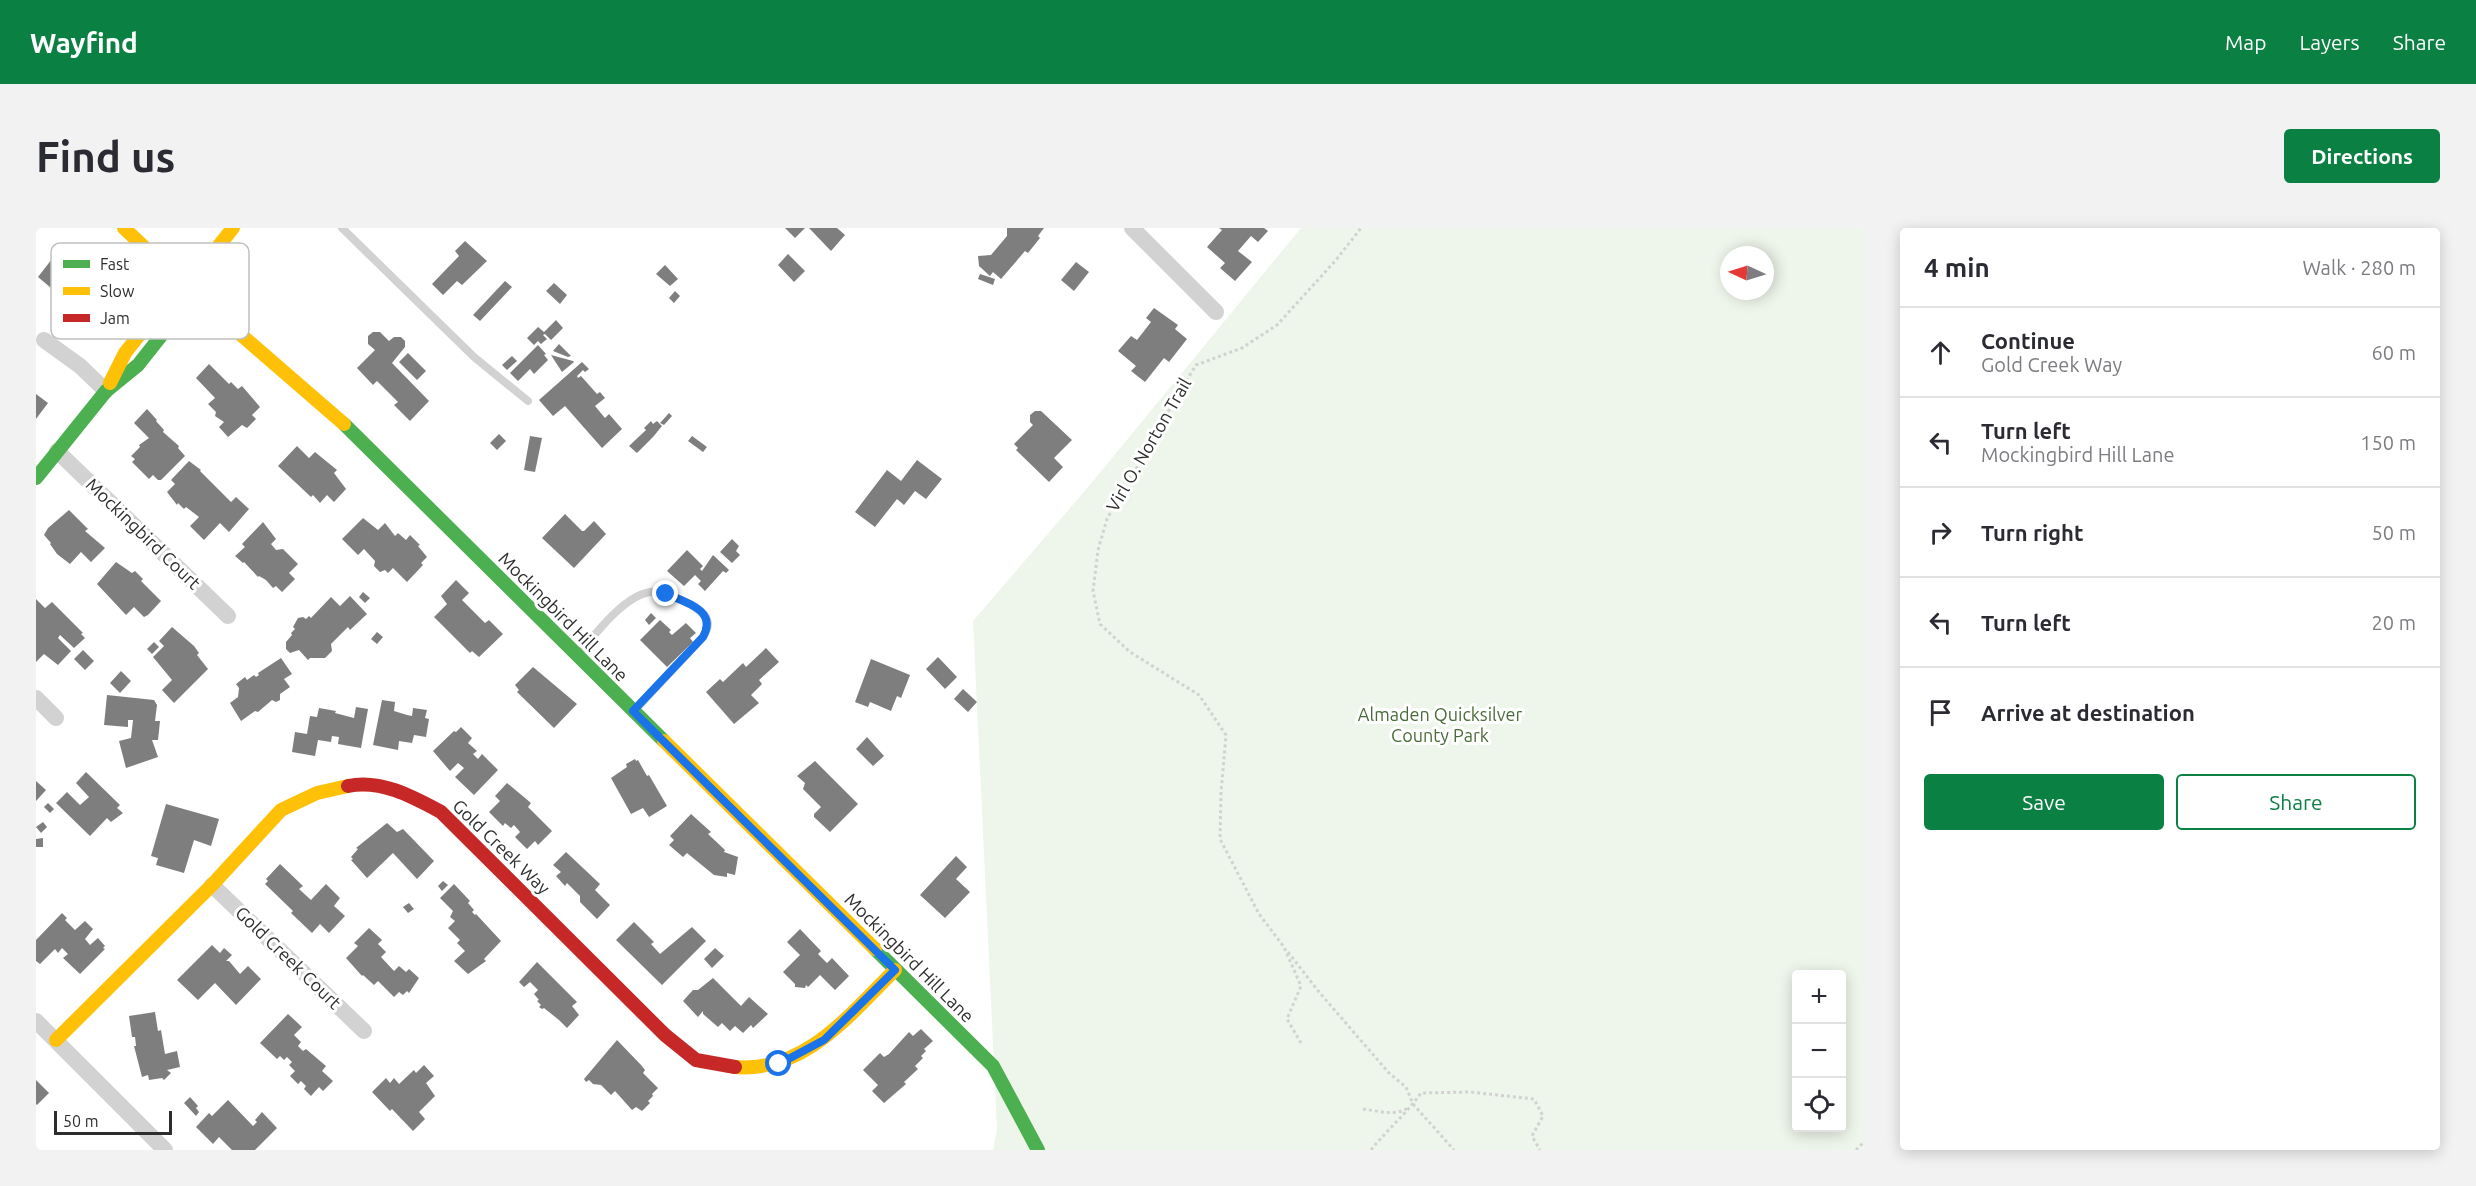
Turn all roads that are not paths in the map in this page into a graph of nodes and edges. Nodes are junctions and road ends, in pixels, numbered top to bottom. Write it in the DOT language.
graph roads {
  1 [pos="124,228"];
  2 [pos="233,228"];
  3 [pos="342,228"];
  4 [pos="1132,228"];
  5 [pos="140,243"];
  6 [pos="221,243"];
  7 [pos="1216,312"];
  8 [pos="159,339"];
  9 [pos="246,339"];
  10 [pos="44,340"];
  11 [pos="106,391"];
  12 [pos="528,400"];
  13 [pos="57,451"];
  14 [pos="36,478"];
  15 [pos="228,616"];
  16 [pos="577,656"];
  17 [pos="36,698"];
  18 [pos="633,711"];
  19 [pos="56,717"];
  20 [pos="212,885"];
  21 [pos="895,970"];
  22 [pos="36,1021"];
  23 [pos="364,1031"];
  24 [pos="57,1040"];
  25 [pos="165,1150"];
  26 [pos="1038,1150"];
  1 -- 5 [label="street, Mockingbird Hill Lane"];
  2 -- 6 [label="street"];
  3 -- 12 [label="lane"];
  4 -- 7 [label="street"];
  8 -- 11 [label="street"];
  9 -- 16 [label="street, Mockingbird Hill Lane"];
  10 -- 11 [label="street"];
  11 -- 13 [label="street"];
  13 -- 14 [label="street"];
  13 -- 15 [label="street, Mockingbird Court"];
  16 -- 18 [label="street, Mockingbird Hill Lane"];
  16 -- 18 [label="lane"];
  17 -- 19 [label="street"];
  18 -- 21 [label="street, Mockingbird Hill Lane"];
  20 -- 21 [label="street, Gold Creek Way"];
  20 -- 23 [label="street, Gold Creek Court"];
  20 -- 24 [label="street, Gold Creek Way"];
  21 -- 26 [label="street, Mockingbird Hill Lane"];
  22 -- 24 [label="street"];
  24 -- 25 [label="street"];
}
